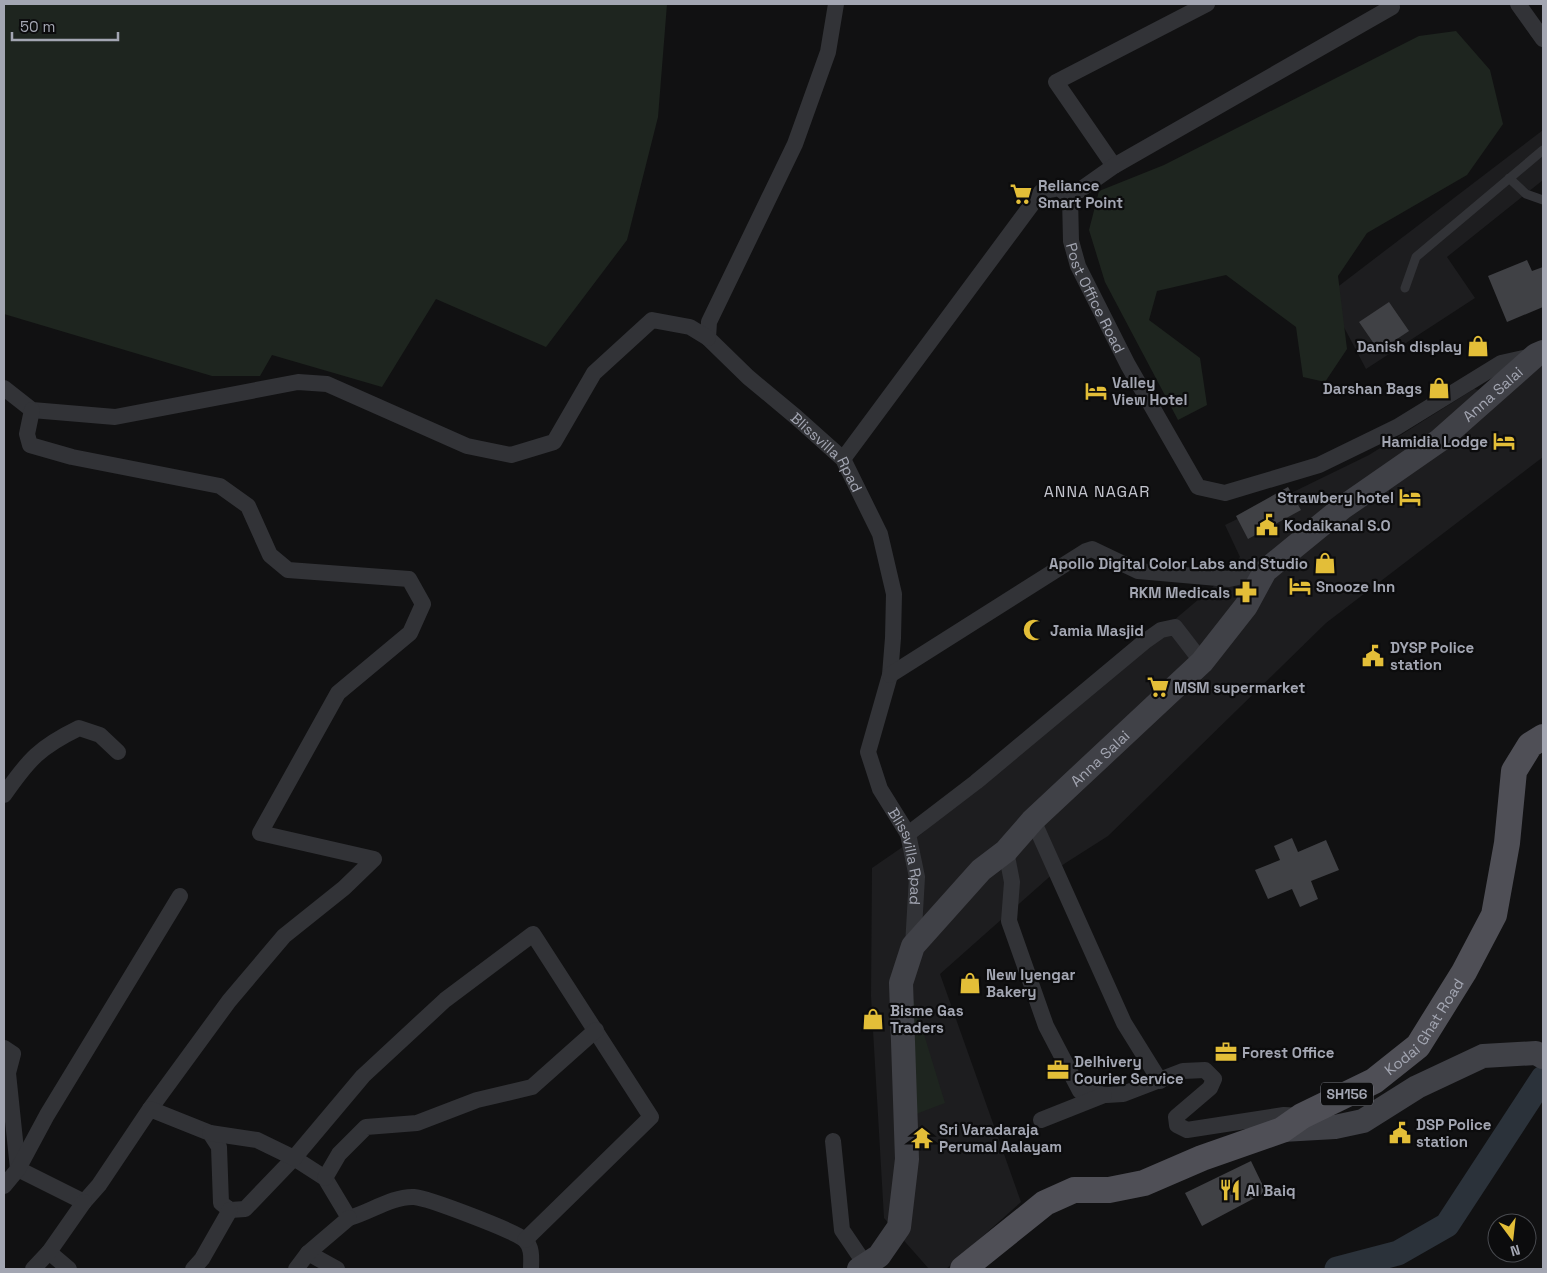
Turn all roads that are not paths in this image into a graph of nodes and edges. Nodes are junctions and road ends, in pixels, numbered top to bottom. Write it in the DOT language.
graph roads {
  1 [pos="836,4"];
  2 [pos="1207,4"];
  3 [pos="1518,4"];
  4 [pos="1392,7"];
  5 [pos="1543,39"];
  6 [pos="1543,150"];
  7 [pos="1114,166"];
  8 [pos="1510,178"];
  9 [pos="1070,197"];
  10 [pos="1543,200"];
  11 [pos="1405,288"];
  12 [pos="708,338"];
  13 [pos="1540,353"];
  14 [pos="4,388"];
  15 [pos="32,410"];
  16 [pos="843,459"];
  17 [pos="1265,570"];
  18 [pos="1202,662"];
  19 [pos="890,675"];
  20 [pos="1543,737"];
  21 [pos="118,752"];
  22 [pos="4,795"];
  23 [pos="1034,820"];
  24 [pos="908,834"];
  25 [pos="1006,852"];
  26 [pos="180,896"];
  27 [pos="913,946"];
  28 [pos="596,1030"];
  29 [pos="4,1048"];
  30 [pos="1539,1055"];
  31 [pos="1160,1081"];
  32 [pos="1106,1094"];
  33 [pos="150,1109"];
  34 [pos="1041,1120"];
  35 [pos="1292,1123"];
  36 [pos="210,1133"];
  37 [pos="833,1141"];
  38 [pos="294,1158"];
  39 [pos="18,1169"];
  40 [pos="325,1178"];
  41 [pos="4,1186"];
  42 [pos="84,1202"];
  43 [pos="230,1210"];
  44 [pos="349,1218"];
  45 [pos="528,1246"];
  46 [pos="49,1252"];
  47 [pos="308,1253"];
  48 [pos="862,1267"];
  49 [pos="33,1269"];
  50 [pos="69,1269"];
  51 [pos="193,1269"];
  52 [pos="296,1269"];
  53 [pos="337,1269"];
  54 [pos="517,1269"];
  55 [pos="531,1269"];
  56 [pos="963,1269"];
  1 -- 12 [label="street"];
  2 -- 7 [label="street"];
  3 -- 5 [label="street"];
  4 -- 7 [label="street"];
  6 -- 8 [label="lane"];
  7 -- 9 [label="street"];
  8 -- 10 [label="lane"];
  8 -- 11 [label="lane"];
  9 -- 13 [label="street, Post Office Road"];
  9 -- 16 [label="street"];
  12 -- 15 [label="street, Blissvilla Rpad"];
  12 -- 16 [label="street, Blissvilla Rpad"];
  13 -- 17 [label="street, Anna Salai"];
  14 -- 15 [label="street"];
  15 -- 33 [label="street"];
  16 -- 19 [label="street, Blissvilla Rpad"];
  17 -- 18 [label="street, Anna Salai"];
  17 -- 19 [label="street"];
  18 -- 23 [label="street, Anna Salai"];
  18 -- 24 [label="street"];
  19 -- 24 [label="street, Blissvilla Rpad"];
  20 -- 35 [label="main road, Kodai Ghat Road / SH156"];
  21 -- 22 [label="street"];
  23 -- 25 [label="street, Anna Salai"];
  23 -- 31 [label="street"];
  24 -- 27 [label="street, Blissvilla Rpad"];
  25 -- 27 [label="street, Anna Salai"];
  25 -- 32 [label="street"];
  26 -- 39 [label="street"];
  27 -- 48 [label="street, Anna Salai"];
  28 -- 38 [label="street"];
  28 -- 40 [label="street"];
  28 -- 45 [label="street"];
  29 -- 39 [label="street"];
  30 -- 35 [label="street"];
  31 -- 32 [label="street"];
  31 -- 35 [label="street"];
  32 -- 34 [label="street"];
  33 -- 36 [label="street"];
  33 -- 42 [label="street"];
  35 -- 56 [label="main road, Kodai Ghat Road / SH156"];
  36 -- 38 [label="street"];
  36 -- 43 [label="street"];
  37 -- 48 [label="street"];
  38 -- 40 [label="street"];
  38 -- 43 [label="street"];
  39 -- 41 [label="street"];
  39 -- 42 [label="street"];
  40 -- 44 [label="street"];
  42 -- 46 [label="street"];
  43 -- 51 [label="street"];
  44 -- 45 [label="street"];
  44 -- 47 [label="street"];
  45 -- 54 [label="street"];
  45 -- 55 [label="street"];
  46 -- 49 [label="street"];
  46 -- 50 [label="street"];
  47 -- 52 [label="street"];
  47 -- 53 [label="street"];
}
